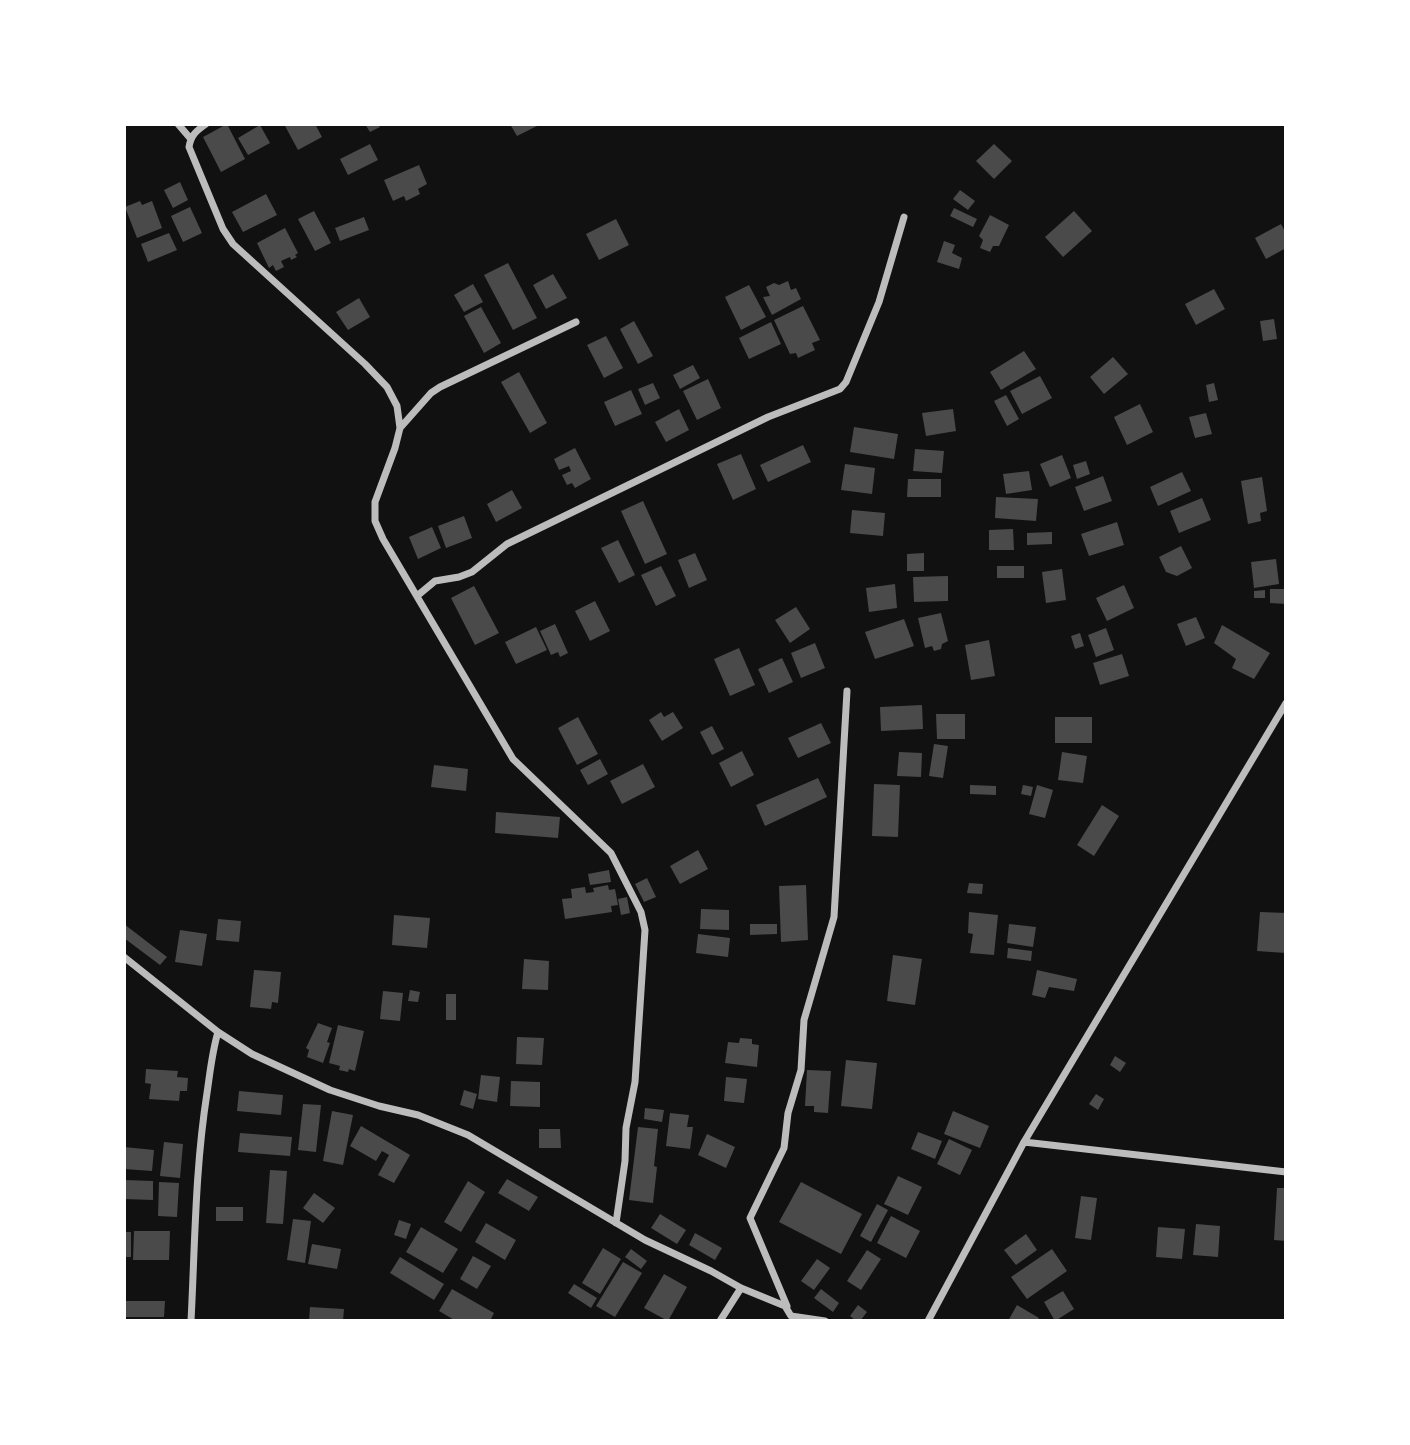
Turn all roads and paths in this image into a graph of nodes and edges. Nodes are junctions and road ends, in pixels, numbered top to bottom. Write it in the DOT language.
graph roads {
  1 [pos="178,124"];
  2 [pos="206,124"];
  3 [pos="190,138"];
  4 [pos="904,217"];
  5 [pos="576,322"];
  6 [pos="400,428"];
  7 [pos="417,596"];
  8 [pos="847,691"];
  9 [pos="1286,703"];
  10 [pos="124,957"];
  11 [pos="218,1032"];
  12 [pos="1024,1142"];
  13 [pos="1286,1172"];
  14 [pos="616,1223"];
  15 [pos="741,1288"];
  16 [pos="791,1316"];
  17 [pos="191,1321"];
  18 [pos="720,1321"];
  19 [pos="825,1321"];
  20 [pos="928,1321"];
  1 -- 3 [label="street"];
  2 -- 3 [label="street"];
  3 -- 6 [label="street"];
  4 -- 7 [label="street"];
  5 -- 6 [label="street"];
  6 -- 7 [label="street"];
  7 -- 14 [label="street"];
  8 -- 16 [label="street"];
  9 -- 12 [label="street"];
  10 -- 11 [label="street"];
  11 -- 14 [label="street"];
  11 -- 17 [label="street"];
  12 -- 13 [label="street"];
  12 -- 20 [label="street"];
  14 -- 15 [label="street"];
  15 -- 16 [label="street"];
  15 -- 18 [label="street"];
  16 -- 19 [label="street"];
}
